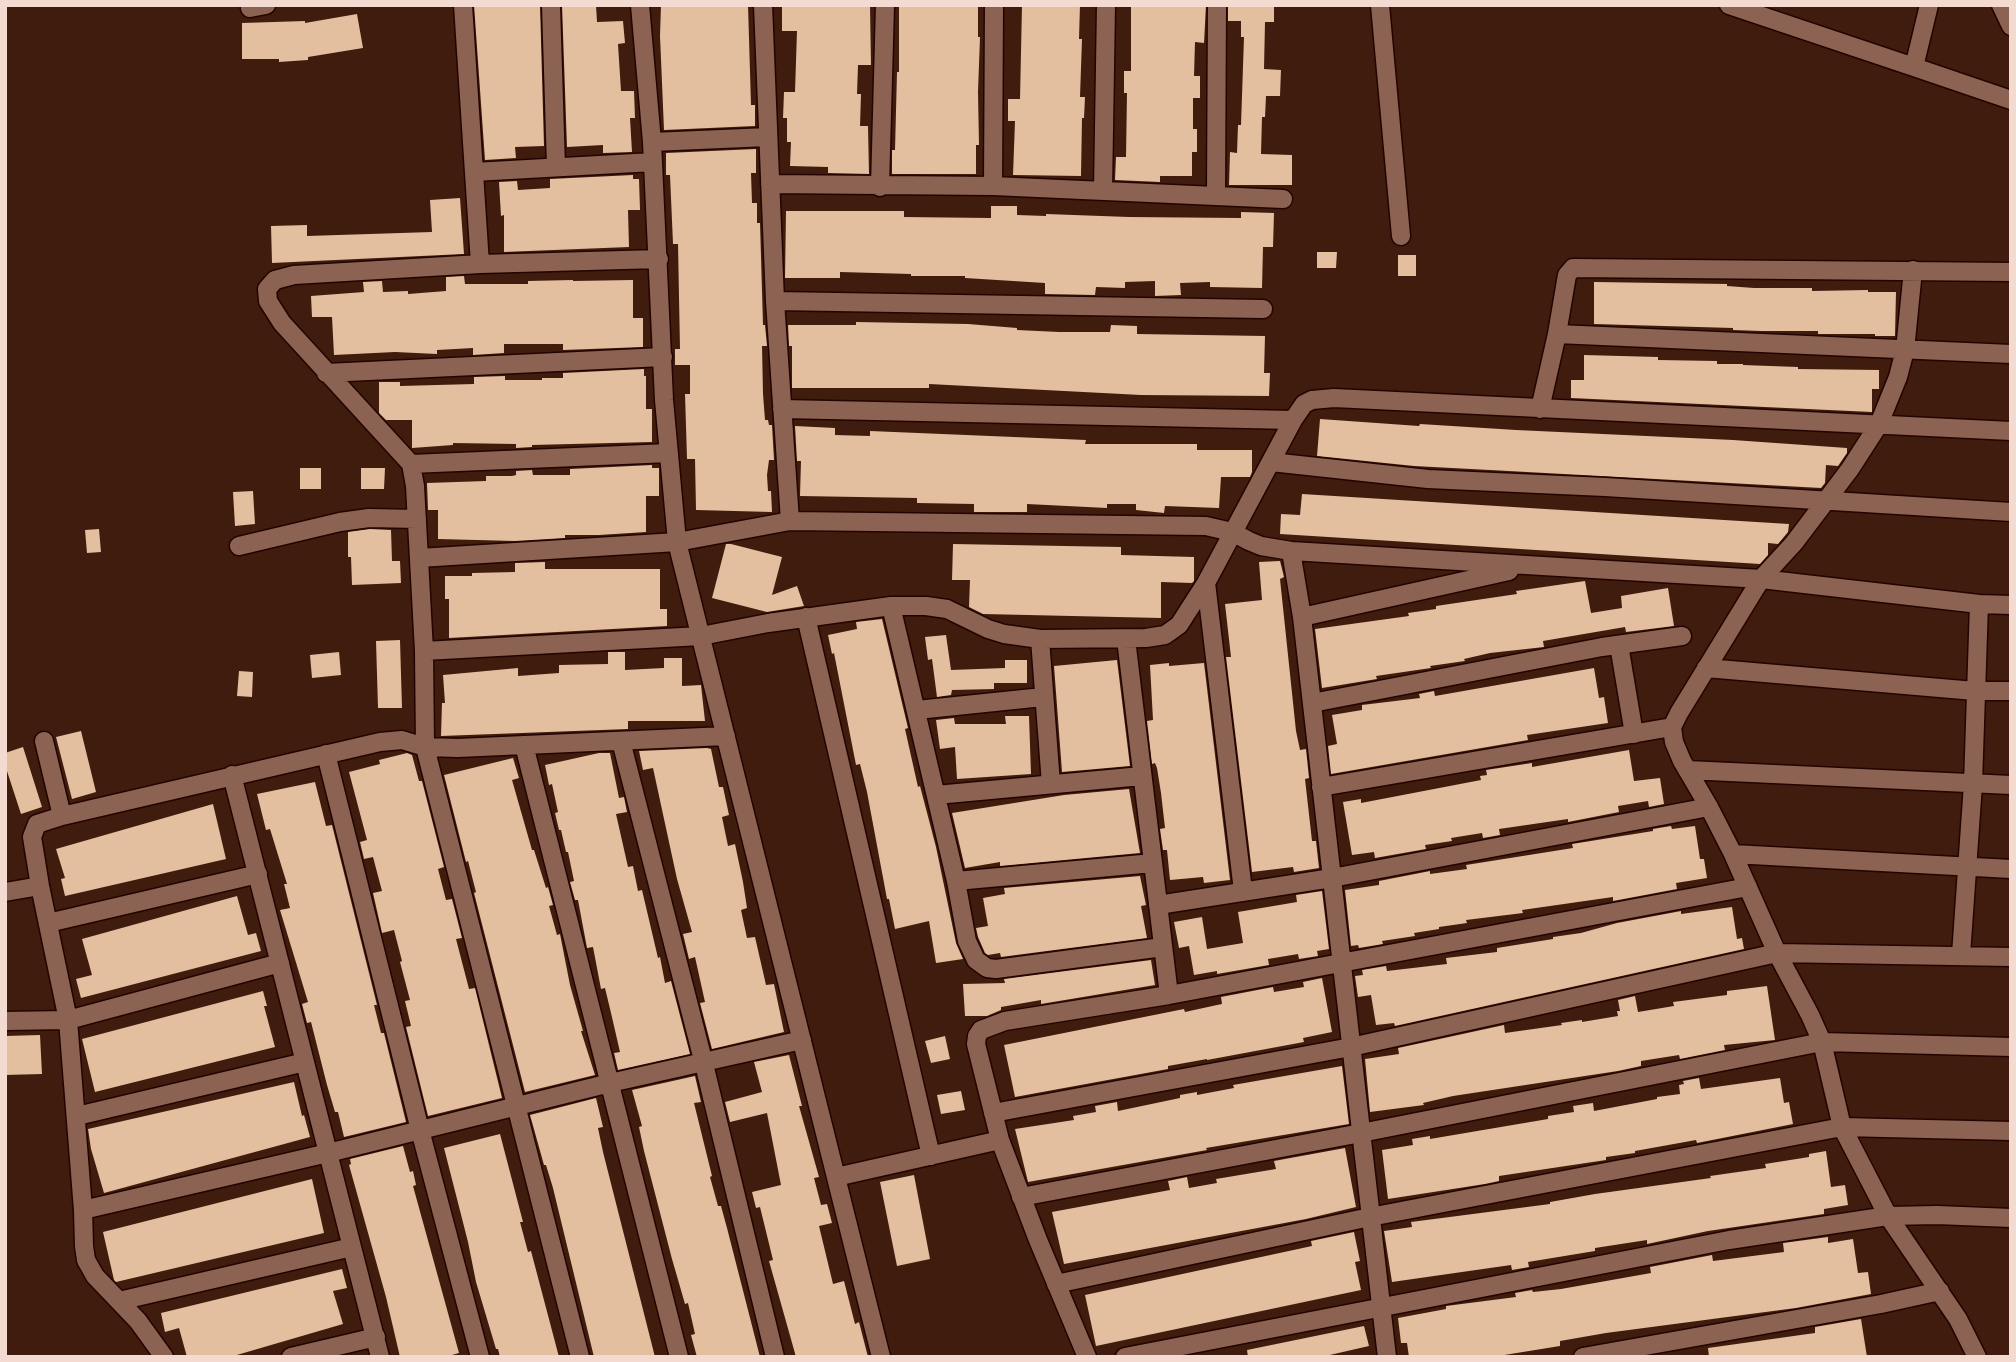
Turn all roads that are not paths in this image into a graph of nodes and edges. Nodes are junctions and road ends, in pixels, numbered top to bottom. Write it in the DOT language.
graph roads {
  1 [pos="463,5"];
  2 [pos="551,5"];
  3 [pos="640,5"];
  4 [pos="763,5"];
  5 [pos="885,5"];
  6 [pos="994,5"];
  7 [pos="1106,5"];
  8 [pos="1217,5"];
  9 [pos="1380,5"];
  10 [pos="1729,5"];
  11 [pos="1929,5"];
  12 [pos="2000,5"];
  13 [pos="2011,26"];
  14 [pos="1914,67"];
  15 [pos="2011,100"];
  16 [pos="768,137"];
  17 [pos="652,142"];
  18 [pos="653,162"];
  19 [pos="556,167"];
  20 [pos="474,172"];
  21 [pos="770,184"];
  22 [pos="993,186"];
  23 [pos="880,187"];
  24 [pos="1103,191"];
  25 [pos="1216,197"];
  26 [pos="1283,199"];
  27 [pos="1401,236"];
  28 [pos="659,259"];
  29 [pos="480,264"];
  30 [pos="1913,270"];
  31 [pos="2011,272"];
  32 [pos="775,301"];
  33 [pos="1263,309"];
  34 [pos="1557,334"];
  35 [pos="1905,350"];
  36 [pos="2011,354"];
  37 [pos="663,357"];
  38 [pos="326,373"];
  39 [pos="782,409"];
  40 [pos="1540,409"];
  41 [pos="1293,420"];
  42 [pos="1879,424"];
  43 [pos="2011,431"];
  44 [pos="669,453"];
  45 [pos="1271,462"];
  46 [pos="411,464"];
  47 [pos="1825,501"];
  48 [pos="2011,512"];
  49 [pos="417,519"];
  50 [pos="790,521"];
  51 [pos="1232,531"];
  52 [pos="677,542"];
  53 [pos="239,546"];
  54 [pos="1291,551"];
  55 [pos="419,558"];
  56 [pos="1530,567"];
  57 [pos="1761,579"];
  58 [pos="1206,583"];
  59 [pos="1979,604"];
  60 [pos="2011,605"];
  61 [pos="891,606"];
  62 [pos="806,617"];
  63 [pos="1302,617"];
  64 [pos="701,636"];
  65 [pos="1682,636"];
  66 [pos="1040,639"];
  67 [pos="1126,639"];
  68 [pos="1619,645"];
  69 [pos="424,651"];
  70 [pos="1706,668"];
  71 [pos="1975,691"];
  72 [pos="2011,691"];
  73 [pos="1044,697"];
  74 [pos="1312,704"];
  75 [pos="917,710"];
  76 [pos="1672,727"];
  77 [pos="1634,734"];
  78 [pos="726,736"];
  79 [pos="44,741"];
  80 [pos="621,741"];
  81 [pos="524,745"];
  82 [pos="425,747"];
  83 [pos="326,754"];
  84 [pos="1687,770"];
  85 [pos="232,775"];
  86 [pos="1142,776"];
  87 [pos="1051,784"];
  88 [pos="1973,784"];
  89 [pos="2011,785"];
  90 [pos="1321,787"];
  91 [pos="936,794"];
  92 [pos="1709,807"];
  93 [pos="62,816"];
  94 [pos="1733,854"];
  95 [pos="1153,863"];
  96 [pos="1967,867"];
  97 [pos="2011,869"];
  98 [pos="258,874"];
  99 [pos="1332,878"];
  100 [pos="956,881"];
  101 [pos="40,886"];
  102 [pos="1748,887"];
  103 [pos="1243,891"];
  104 [pos="5,892"];
  105 [pos="1158,905"];
  106 [pos="48,923"];
  107 [pos="1163,947"];
  108 [pos="1777,953"];
  109 [pos="1961,955"];
  110 [pos="2011,957"];
  111 [pos="1341,962"];
  112 [pos="280,963"];
  113 [pos="1169,995"];
  114 [pos="68,1020"];
  115 [pos="5,1021"];
  116 [pos="802,1040"];
  117 [pos="1822,1042"];
  118 [pos="2011,1046"];
  119 [pos="1351,1047"];
  120 [pos="305,1062"];
  121 [pos="704,1064"];
  122 [pos="610,1083"];
  123 [pos="517,1107"];
  124 [pos="993,1113"];
  125 [pos="77,1116"];
  126 [pos="1842,1127"];
  127 [pos="420,1130"];
  128 [pos="2011,1132"];
  129 [pos="1361,1133"];
  130 [pos="1000,1140"];
  131 [pos="328,1153"];
  132 [pos="930,1156"];
  133 [pos="836,1177"];
  134 [pos="1021,1197"];
  135 [pos="83,1210"];
  136 [pos="1888,1216"];
  137 [pos="1370,1217"];
  138 [pos="2011,1218"];
  139 [pos="352,1247"];
  140 [pos="1055,1284"];
  141 [pos="1940,1291"];
  142 [pos="119,1301"];
  143 [pos="1381,1306"];
  144 [pos="376,1337"];
  145 [pos="164,1357"];
  146 [pos="291,1357"];
  147 [pos="380,1357"];
  148 [pos="480,1357"];
  149 [pos="580,1357"];
  150 [pos="678,1357"];
  151 [pos="775,1357"];
  152 [pos="881,1357"];
  153 [pos="1087,1357"];
  154 [pos="1125,1357"];
  155 [pos="1387,1357"];
  156 [pos="1583,1357"];
  157 [pos="1977,1357"];
  1 -- 20 [label="street"];
  2 -- 19 [label="street"];
  3 -- 17 [label="street"];
  4 -- 16 [label="street"];
  5 -- 23 [label="street"];
  6 -- 22 [label="street"];
  7 -- 24 [label="street"];
  8 -- 25 [label="street"];
  9 -- 27 [label="street"];
  10 -- 14 [label="street"];
  11 -- 14 [label="street"];
  12 -- 13 [label="street"];
  14 -- 15 [label="street"];
  16 -- 17 [label="street"];
  16 -- 21 [label="street"];
  17 -- 18 [label="street"];
  18 -- 19 [label="street"];
  18 -- 28 [label="street"];
  19 -- 20 [label="street"];
  20 -- 29 [label="street"];
  21 -- 23 [label="street"];
  21 -- 32 [label="street"];
  22 -- 23 [label="street"];
  22 -- 24 [label="street"];
  24 -- 25 [label="street"];
  25 -- 26 [label="street"];
  28 -- 29 [label="street"];
  28 -- 37 [label="street"];
  29 -- 38 [label="street"];
  30 -- 31 [label="street"];
  30 -- 34 [label="street"];
  30 -- 35 [label="street"];
  32 -- 33 [label="street"];
  32 -- 39 [label="street"];
  34 -- 35 [label="street"];
  34 -- 40 [label="street"];
  35 -- 36 [label="street"];
  35 -- 42 [label="street"];
  37 -- 38 [label="street"];
  37 -- 44 [label="street"];
  38 -- 46 [label="street"];
  39 -- 41 [label="street"];
  39 -- 50 [label="street"];
  40 -- 41 [label="street"];
  40 -- 42 [label="street"];
  41 -- 45 [label="street"];
  42 -- 43 [label="street"];
  42 -- 47 [label="street"];
  44 -- 46 [label="street"];
  44 -- 52 [label="street"];
  45 -- 47 [label="street"];
  45 -- 51 [label="street"];
  46 -- 49 [label="street"];
  47 -- 48 [label="street"];
  47 -- 57 [label="street"];
  49 -- 53 [label="street"];
  49 -- 55 [label="street"];
  50 -- 51 [label="street"];
  50 -- 52 [label="street"];
  51 -- 54 [label="street"];
  51 -- 58 [label="street"];
  52 -- 55 [label="street"];
  52 -- 64 [label="street"];
  54 -- 56 [label="street"];
  54 -- 63 [label="street"];
  55 -- 69 [label="street"];
  56 -- 57 [label="street"];
  56 -- 63 [label="street"];
  57 -- 59 [label="street"];
  57 -- 70 [label="street"];
  58 -- 67 [label="street"];
  58 -- 103 [label="street"];
  59 -- 60 [label="street"];
  59 -- 71 [label="street"];
  61 -- 62 [label="street"];
  61 -- 66 [label="street"];
  61 -- 75 [label="street"];
  62 -- 64 [label="street"];
  62 -- 132 [label="street"];
  63 -- 74 [label="street"];
  64 -- 69 [label="street"];
  64 -- 78 [label="street"];
  65 -- 68 [label="street"];
  66 -- 67 [label="street"];
  66 -- 73 [label="street"];
  67 -- 86 [label="street"];
  68 -- 74 [label="street"];
  68 -- 77 [label="street"];
  69 -- 82 [label="street"];
  70 -- 71 [label="street"];
  70 -- 76 [label="street"];
  71 -- 72 [label="street"];
  71 -- 88 [label="street"];
  73 -- 75 [label="street"];
  73 -- 87 [label="street"];
  74 -- 90 [label="street"];
  75 -- 91 [label="street"];
  76 -- 77 [label="street"];
  76 -- 84 [label="street"];
  77 -- 90 [label="street"];
  78 -- 80 [label="street"];
  78 -- 116 [label="street"];
  79 -- 93 [label="street"];
  80 -- 81 [label="street"];
  80 -- 121 [label="street"];
  81 -- 82 [label="street"];
  81 -- 122 [label="street"];
  82 -- 83 [label="street"];
  82 -- 123 [label="street"];
  83 -- 85 [label="street"];
  83 -- 127 [label="street"];
  84 -- 88 [label="street"];
  84 -- 92 [label="street"];
  85 -- 93 [label="street"];
  85 -- 98 [label="street"];
  86 -- 87 [label="street"];
  86 -- 95 [label="street"];
  87 -- 91 [label="street"];
  88 -- 89 [label="street"];
  88 -- 96 [label="street"];
  90 -- 99 [label="street"];
  91 -- 100 [label="street"];
  92 -- 94 [label="street"];
  92 -- 99 [label="street"];
  93 -- 101 [label="street"];
  94 -- 96 [label="street"];
  94 -- 102 [label="street"];
  95 -- 100 [label="street"];
  95 -- 105 [label="street"];
  96 -- 97 [label="street"];
  96 -- 109 [label="street"];
  98 -- 106 [label="street"];
  98 -- 112 [label="street"];
  99 -- 103 [label="street"];
  99 -- 111 [label="street"];
  100 -- 107 [label="street"];
  101 -- 104 [label="street"];
  101 -- 106 [label="street"];
  102 -- 108 [label="street"];
  102 -- 111 [label="street"];
  103 -- 105 [label="street"];
  105 -- 107 [label="street"];
  106 -- 114 [label="street"];
  107 -- 113 [label="street"];
  108 -- 109 [label="street"];
  108 -- 117 [label="street"];
  108 -- 119 [label="street"];
  109 -- 110 [label="street"];
  111 -- 113 [label="street"];
  111 -- 119 [label="street"];
  112 -- 114 [label="street"];
  112 -- 120 [label="street"];
  113 -- 124 [label="street"];
  114 -- 115 [label="street"];
  114 -- 125 [label="street"];
  116 -- 121 [label="street"];
  116 -- 133 [label="street"];
  117 -- 118 [label="street"];
  117 -- 126 [label="street"];
  117 -- 129 [label="street"];
  119 -- 124 [label="street"];
  119 -- 129 [label="street"];
  120 -- 125 [label="street"];
  120 -- 131 [label="street"];
  121 -- 122 [label="street"];
  121 -- 151 [label="street"];
  122 -- 123 [label="street"];
  122 -- 150 [label="street"];
  123 -- 127 [label="street"];
  123 -- 149 [label="street"];
  124 -- 130 [label="street"];
  125 -- 135 [label="street"];
  126 -- 128 [label="street"];
  126 -- 136 [label="street"];
  126 -- 137 [label="street"];
  127 -- 131 [label="street"];
  127 -- 148 [label="street"];
  129 -- 134 [label="street"];
  129 -- 137 [label="street"];
  130 -- 132 [label="street"];
  130 -- 134 [label="street"];
  131 -- 135 [label="street"];
  131 -- 139 [label="street"];
  132 -- 133 [label="street"];
  133 -- 152 [label="street"];
  134 -- 140 [label="street"];
  135 -- 142 [label="street"];
  136 -- 138 [label="street"];
  136 -- 141 [label="street"];
  136 -- 143 [label="street"];
  137 -- 140 [label="street"];
  137 -- 143 [label="street"];
  139 -- 142 [label="street"];
  139 -- 144 [label="street"];
  140 -- 153 [label="street"];
  141 -- 156 [label="street"];
  141 -- 157 [label="street"];
  142 -- 145 [label="street"];
  143 -- 154 [label="street"];
  143 -- 155 [label="street"];
  144 -- 146 [label="street"];
  144 -- 147 [label="street"];
}
